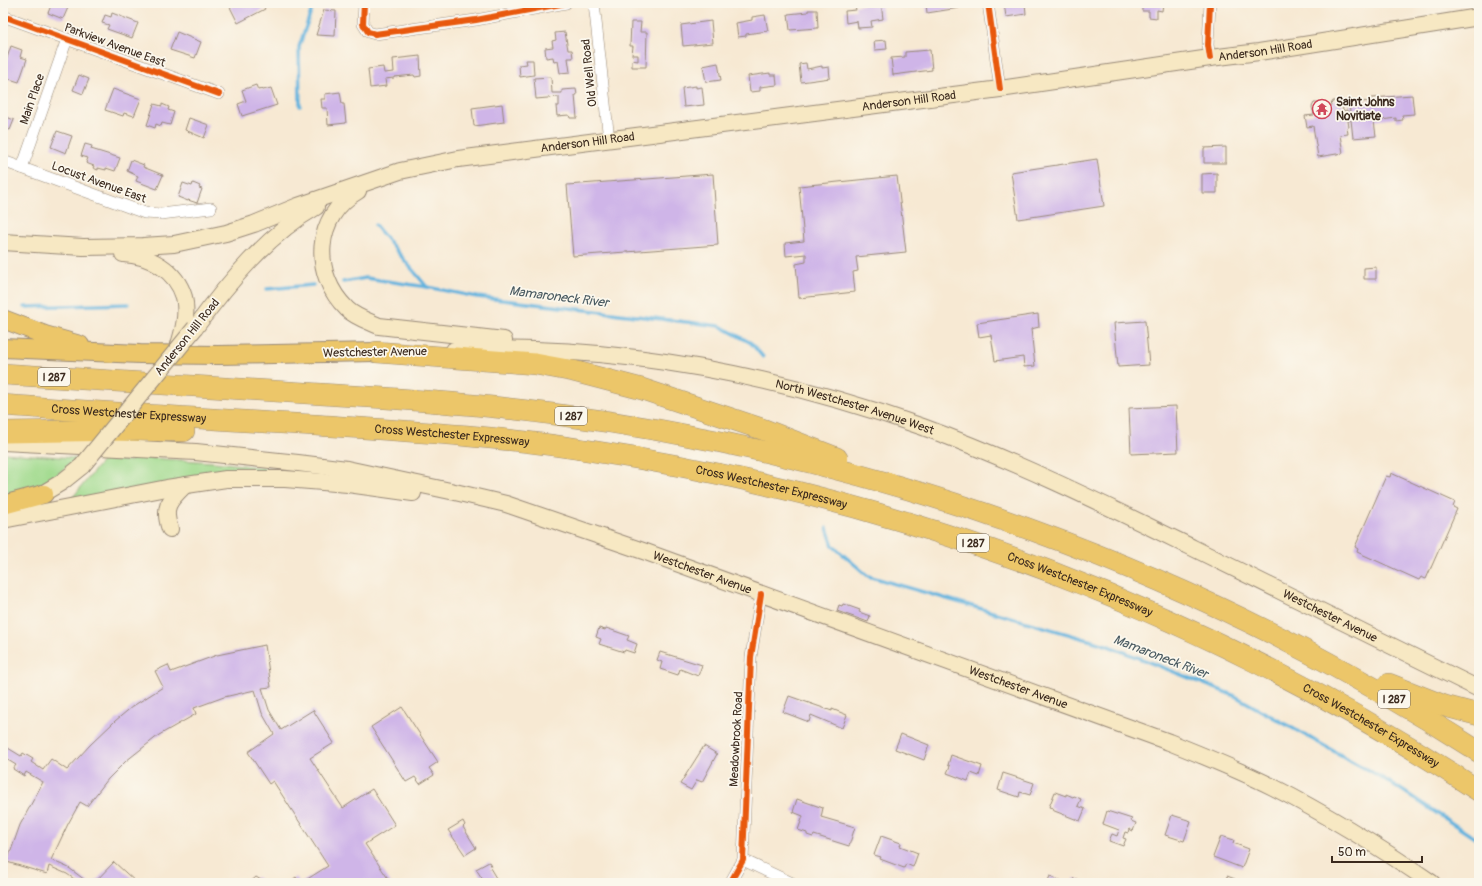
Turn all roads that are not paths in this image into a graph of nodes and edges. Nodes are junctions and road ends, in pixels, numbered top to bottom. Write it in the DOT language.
graph roads {
  1 [pos="364,3"];
  2 [pos="566,3"];
  3 [pos="594,3"];
  4 [pos="988,3"];
  5 [pos="1210,3"];
  6 [pos="3,16"];
  7 [pos="1479,17"];
  8 [pos="67,39"];
  9 [pos="1210,58"];
  10 [pos="1000,89"];
  11 [pos="219,94"];
  12 [pos="609,140"];
  13 [pos="3,161"];
  14 [pos="22,168"];
  15 [pos="381,178"];
  16 [pos="341,192"];
  17 [pos="211,208"];
  18 [pos="3,242"];
  19 [pos="40,245"];
  20 [pos="3,319"];
  21 [pos="189,328"];
  22 [pos="3,348"];
  23 [pos="376,352"];
  24 [pos="574,352"];
  25 [pos="140,354"];
  26 [pos="3,374"];
  27 [pos="746,377"];
  28 [pos="3,406"];
  29 [pos="3,432"];
  30 [pos="421,432"];
  31 [pos="3,442"];
  32 [pos="962,442"];
  33 [pos="185,485"];
  34 [pos="44,494"];
  35 [pos="940,498"];
  36 [pos="3,505"];
  37 [pos="3,512"];
  38 [pos="3,520"];
  39 [pos="170,529"];
  40 [pos="585,531"];
  41 [pos="761,594"];
  42 [pos="1306,651"];
  43 [pos="1479,688"];
  44 [pos="1479,715"];
  45 [pos="1479,752"];
  46 [pos="1479,791"];
  47 [pos="743,860"];
  48 [pos="730,883"];
  49 [pos="792,883"];
  50 [pos="1432,883"];
  1 -- 2 [label="street"];
  3 -- 12 [label="street, Old Well Road"];
  4 -- 10 [label="street"];
  5 -- 9 [label="street"];
  6 -- 8 [label="street, Parkview Avenue East"];
  7 -- 9 [label="main road, Anderson Hill Road"];
  8 -- 11 [label="street, Parkview Avenue East"];
  8 -- 14 [label="street, Main Place"];
  9 -- 10 [label="main road, Anderson Hill Road"];
  10 -- 12 [label="main road, Anderson Hill Road"];
  12 -- 15 [label="main road, Anderson Hill Road"];
  13 -- 14 [label="street, Locust Avenue East"];
  14 -- 17 [label="street, Locust Avenue East"];
  15 -- 16 [label="main road, Anderson Hill Road"];
  15 -- 24 [label="main road"];
  16 -- 19 [label="main road, Anderson Hill Road"];
  16 -- 21 [label="main road, Anderson Hill Road"];
  18 -- 19 [label="main road, Anderson Hill Road"];
  19 -- 21 [label="main road"];
  20 -- 25 [label="main road"];
  21 -- 34 [label="main road, Anderson Hill Road, bridge"];
  22 -- 25 [label="main road, Westchester Avenue"];
  23 -- 24 [label="main road, Westchester Avenue"];
  23 -- 25 [label="main road, Westchester Avenue"];
  23 -- 35 [label="highway"];
  24 -- 27 [label="main road, Westchester Avenue"];
  26 -- 35 [label="highway, I 287"];
  27 -- 32 [label="main road, North Westchester Avenue West"];
  28 -- 30 [label="highway, Cross Westchester Expressway / I 287"];
  29 -- 30 [label="highway"];
  30 -- 46 [label="highway, Cross Westchester Expressway / I 287"];
  31 -- 40 [label="main road"];
  32 -- 43 [label="main road, Westchester Avenue"];
  33 -- 38 [label="main road"];
  33 -- 39 [label="main road"];
  33 -- 40 [label="main road"];
  34 -- 36 [label="main road"];
  34 -- 37 [label="main road, Anderson Hill Road"];
  35 -- 42 [label="highway, I 287"];
  40 -- 41 [label="main road, Westchester Avenue"];
  41 -- 47 [label="street, Meadowbrook Road"];
  41 -- 50 [label="main road, Westchester Avenue"];
  42 -- 44 [label="highway"];
  42 -- 45 [label="highway, I 287"];
  47 -- 48 [label="street, Meadowbrook Road"];
  47 -- 49 [label="street"];
}
